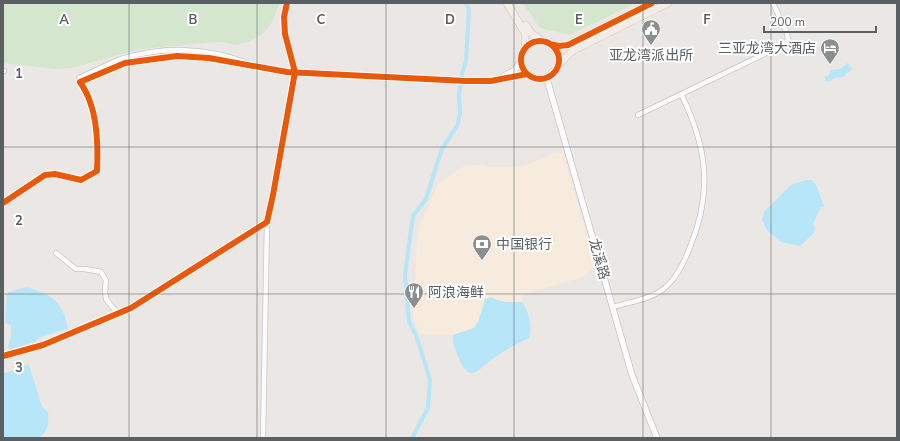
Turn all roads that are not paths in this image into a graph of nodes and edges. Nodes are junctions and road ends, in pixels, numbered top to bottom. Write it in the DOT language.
graph roads {
  1 [pos="286,3"];
  2 [pos="507,3"];
  3 [pos="512,3"];
  4 [pos="652,3"];
  5 [pos="668,3"];
  6 [pos="773,3"];
  7 [pos="542,41"];
  8 [pos="550,44"];
  9 [pos="525,49"];
  10 [pos="521,61"];
  11 [pos="560,64"];
  12 [pos="295,72"];
  13 [pos="527,74"];
  14 [pos="547,79"];
  15 [pos="491,81"];
  16 [pos="681,94"];
  17 [pos="638,115"];
  18 [pos="3,204"];
  19 [pos="267,222"];
  20 [pos="56,253"];
  21 [pos="613,307"];
  22 [pos="118,314"];
  23 [pos="3,356"];
  24 [pos="263,438"];
  25 [pos="657,438"];
  1 -- 12 [label="street"];
  2 -- 9 [label="main road"];
  3 -- 7 [label="main road"];
  4 -- 8 [label="main road"];
  5 -- 11 [label="main road"];
  6 -- 16 [label="street"];
  7 -- 8 [label="main road"];
  7 -- 9 [label="main road"];
  8 -- 11 [label="main road"];
  9 -- 10 [label="main road"];
  10 -- 13 [label="main road"];
  10 -- 15 [label="street"];
  11 -- 14 [label="main road"];
  12 -- 15 [label="street"];
  12 -- 18 [label="street"];
  12 -- 19 [label="street"];
  13 -- 14 [label="main road"];
  13 -- 15 [label="street"];
  14 -- 21 [label="street, 龙溪路"];
  16 -- 17 [label="street"];
  16 -- 21 [label="street"];
  19 -- 22 [label="street"];
  19 -- 24 [label="street"];
  20 -- 22 [label="street"];
  21 -- 25 [label="street, 龙溪路"];
  22 -- 23 [label="street"];
}
